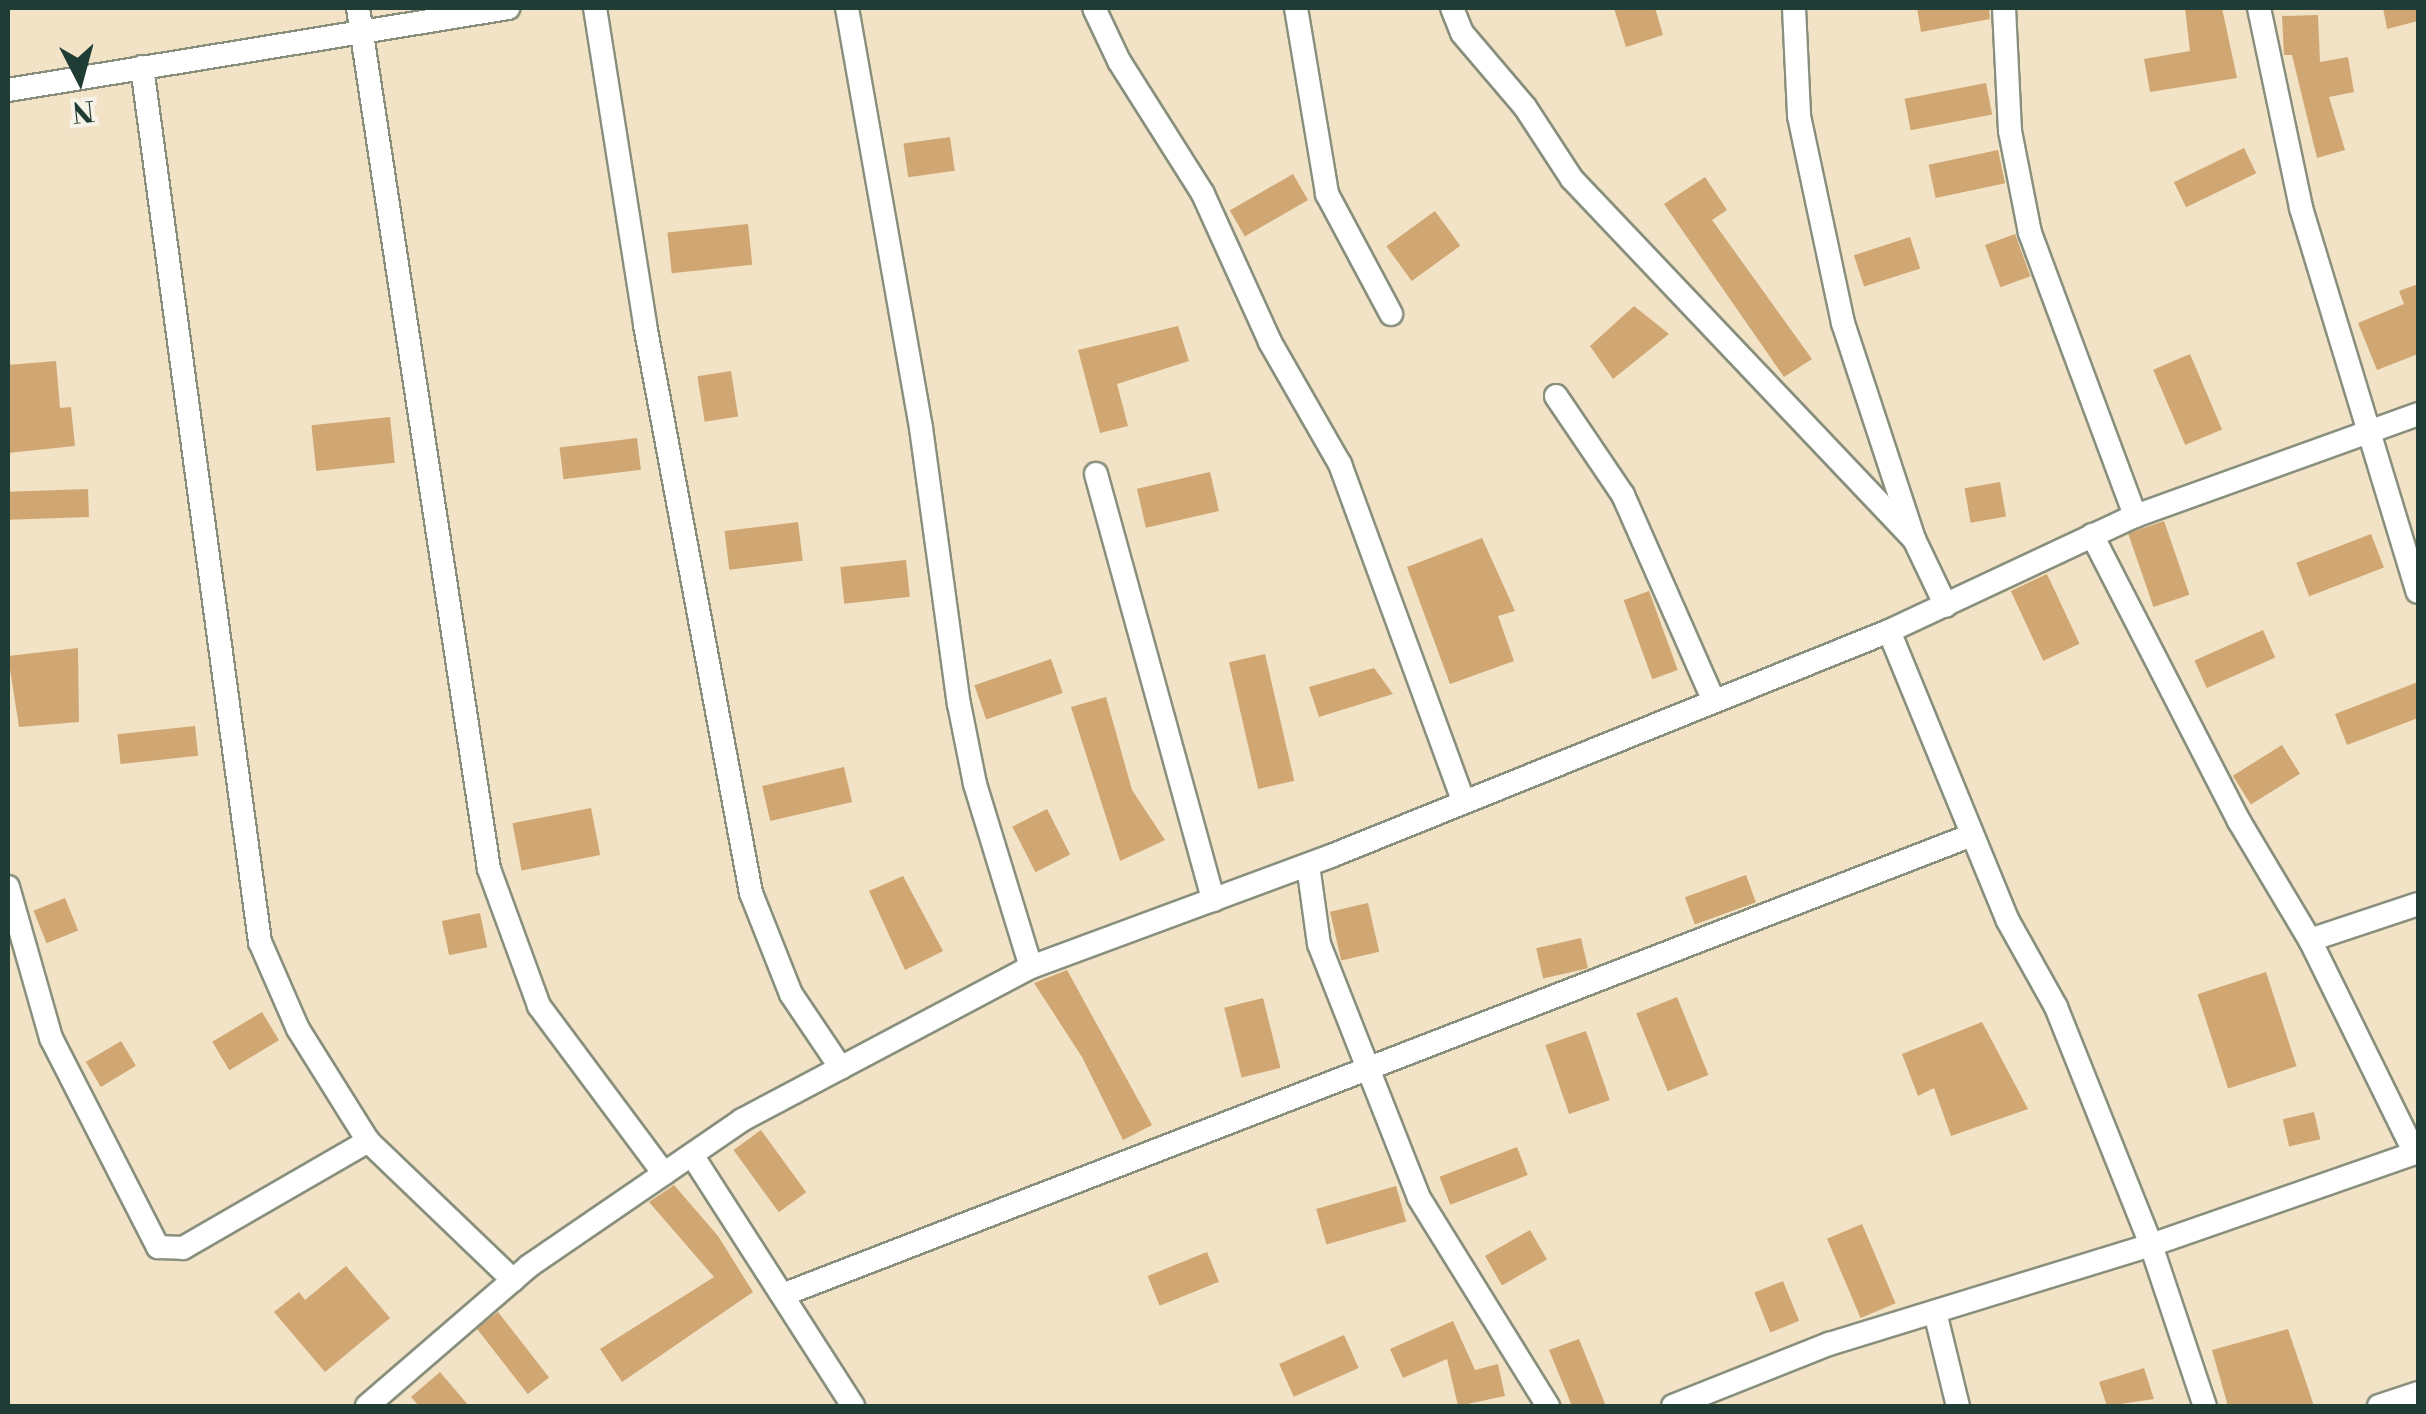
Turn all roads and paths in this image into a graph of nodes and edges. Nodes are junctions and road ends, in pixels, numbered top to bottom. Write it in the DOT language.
graph roads {
  1 [pos="508,8"];
  2 [pos="594,8"];
  3 [pos="847,8"];
  4 [pos="1094,8"];
  5 [pos="1296,8"];
  6 [pos="1452,8"];
  7 [pos="1794,8"];
  8 [pos="2004,8"];
  9 [pos="2259,8"];
  10 [pos="359,19"];
  11 [pos="142,67"];
  12 [pos="8,90"];
  13 [pos="1391,314"];
  14 [pos="1556,396"];
  15 [pos="2418,414"];
  16 [pos="2374,429"];
  17 [pos="1096,474"];
  18 [pos="2135,516"];
  19 [pos="2092,535"];
  20 [pos="1914,539"];
  21 [pos="2418,592"];
  22 [pos="1946,606"];
  23 [pos="1889,630"];
  24 [pos="1714,701"];
  25 [pos="1464,802"];
  26 [pos="1972,835"];
  27 [pos="1308,865"];
  28 [pos="8,887"];
  29 [pos="1213,900"];
  30 [pos="2418,904"];
  31 [pos="2310,940"];
  32 [pos="1031,967"];
  33 [pos="840,1068"];
  34 [pos="1366,1073"];
  35 [pos="368,1141"];
  36 [pos="2417,1153"];
  37 [pos="692,1154"];
  38 [pos="664,1174"];
  39 [pos="2151,1246"];
  40 [pos="513,1280"];
  41 [pos="785,1294"];
  42 [pos="1935,1312"];
  43 [pos="2418,1393"];
  44 [pos="367,1406"];
  45 [pos="853,1406"];
  46 [pos="1548,1406"];
  47 [pos="1673,1406"];
  48 [pos="1958,1406"];
  49 [pos="2205,1406"];
  50 [pos="2378,1406"];
  1 -- 10 [label="street"];
  2 -- 33 [label="street"];
  3 -- 32 [label="street"];
  4 -- 25 [label="street"];
  5 -- 13 [label="street"];
  6 -- 20 [label="street"];
  7 -- 20 [label="street"];
  8 -- 18 [label="street"];
  9 -- 16 [label="street"];
  10 -- 11 [label="street"];
  10 -- 38 [label="street"];
  11 -- 12 [label="street"];
  11 -- 35 [label="street"];
  14 -- 24 [label="street"];
  15 -- 16 [label="street"];
  16 -- 18 [label="street"];
  16 -- 21 [label="street"];
  17 -- 29 [label="street"];
  18 -- 19 [label="street"];
  19 -- 22 [label="street"];
  19 -- 31 [label="street"];
  20 -- 22 [label="street"];
  22 -- 23 [label="street"];
  23 -- 24 [label="street"];
  23 -- 26 [label="street"];
  24 -- 25 [label="street"];
  25 -- 27 [label="street"];
  26 -- 34 [label="street"];
  26 -- 39 [label="street"];
  27 -- 29 [label="street"];
  27 -- 34 [label="street"];
  28 -- 35 [label="street"];
  29 -- 32 [label="street"];
  30 -- 31 [label="street"];
  31 -- 36 [label="street"];
  32 -- 33 [label="street"];
  33 -- 37 [label="street"];
  34 -- 41 [label="street"];
  34 -- 46 [label="street"];
  35 -- 40 [label="street"];
  36 -- 39 [label="street"];
  37 -- 38 [label="street"];
  37 -- 41 [label="street"];
  38 -- 40 [label="street"];
  39 -- 42 [label="street"];
  39 -- 49 [label="street"];
  40 -- 44 [label="street"];
  41 -- 45 [label="street"];
  42 -- 47 [label="street"];
  42 -- 48 [label="street"];
  43 -- 50 [label="street"];
}
